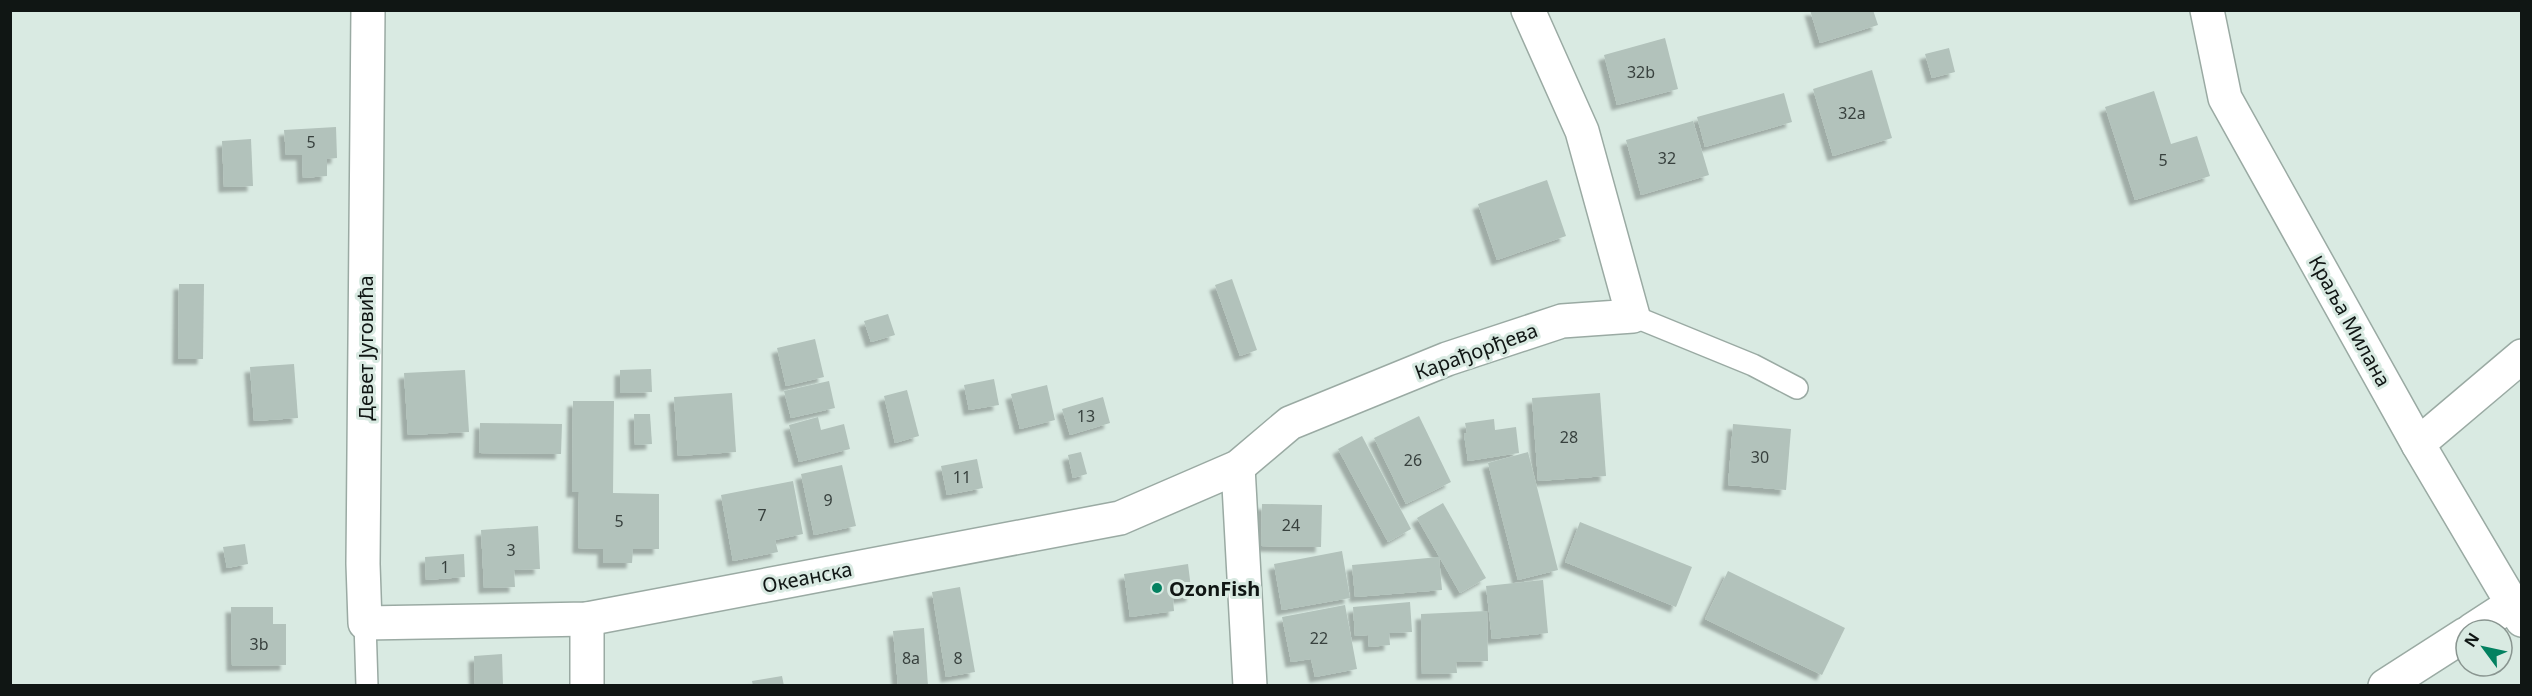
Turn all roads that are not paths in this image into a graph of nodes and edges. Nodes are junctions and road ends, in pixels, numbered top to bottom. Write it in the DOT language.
graph roads {
  1 [pos="368,10"];
  2 [pos="1528,10"];
  3 [pos="2207,10"];
  4 [pos="1633,316"];
  5 [pos="2522,356"];
  6 [pos="1797,388"];
  7 [pos="2418,444"];
  8 [pos="1238,467"];
  9 [pos="2517,612"];
  10 [pos="2502,618"];
  11 [pos="587,619"];
  12 [pos="365,623"];
  13 [pos="2454,642"];
  14 [pos="367,686"];
  15 [pos="587,686"];
  16 [pos="1250,686"];
  17 [pos="2385,686"];
  1 -- 12 [label="street, Девет Југовића"];
  2 -- 4 [label="street"];
  3 -- 7 [label="street, Краља Милана"];
  4 -- 6 [label="lane"];
  4 -- 8 [label="street, Карађорђева"];
  5 -- 7 [label="street"];
  7 -- 9 [label="street, Краља Милана"];
  8 -- 11 [label="street, Океанска"];
  8 -- 16 [label="street"];
  9 -- 10 [label="street"];
  11 -- 12 [label="street, Океанска"];
  11 -- 15 [label="street"];
  12 -- 14 [label="lane, Девет Југовића"];
  13 -- 17 [label="street"];
}
